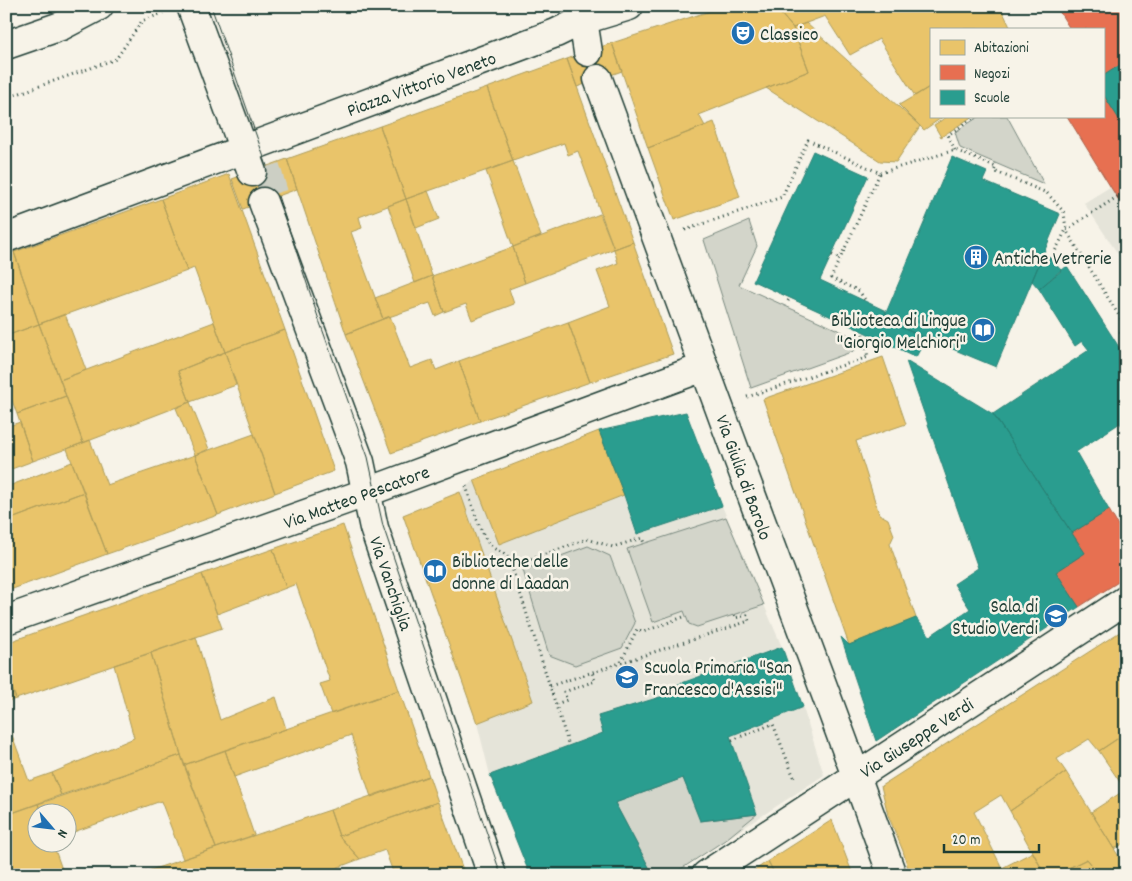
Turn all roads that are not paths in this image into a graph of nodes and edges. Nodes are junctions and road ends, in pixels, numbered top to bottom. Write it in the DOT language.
graph roads {
  1 [pos="99,6"];
  2 [pos="628,6"];
  3 [pos="178,9"];
  4 [pos="581,13"];
  5 [pos="6,45"];
  6 [pos="588,52"];
  7 [pos="598,79"];
  8 [pos="255,158"];
  9 [pos="269,199"];
  10 [pos="6,238"];
  11 [pos="704,368"];
  12 [pos="366,493"];
  13 [pos="1126,600"];
  14 [pos="6,620"];
  15 [pos="857,776"];
  16 [pos="492,875"];
  17 [pos="706,875"];
  18 [pos="892,875"];
  1 -- 5 [label="street"];
  2 -- 4 [label="street, Piazza Vittorio Veneto"];
  3 -- 8 [label="street"];
  4 -- 6 [label="street"];
  4 -- 8 [label="street, Piazza Vittorio Veneto"];
  7 -- 11 [label="street, Via Giulia di Barolo"];
  8 -- 10 [label="street, Piazza Vittorio Veneto"];
  9 -- 12 [label="street, Via Vanchiglia"];
  11 -- 12 [label="street, Via Matteo Pescatore"];
  11 -- 15 [label="street, Via Giulia di Barolo"];
  12 -- 14 [label="street, Via Matteo Pescatore"];
  12 -- 16 [label="street, Via Vanchiglia"];
  13 -- 15 [label="street, Via Giuseppe Verdi"];
  15 -- 17 [label="street, Via Giuseppe Verdi"];
  15 -- 18 [label="street, Via Giulia di Barolo"];
}
